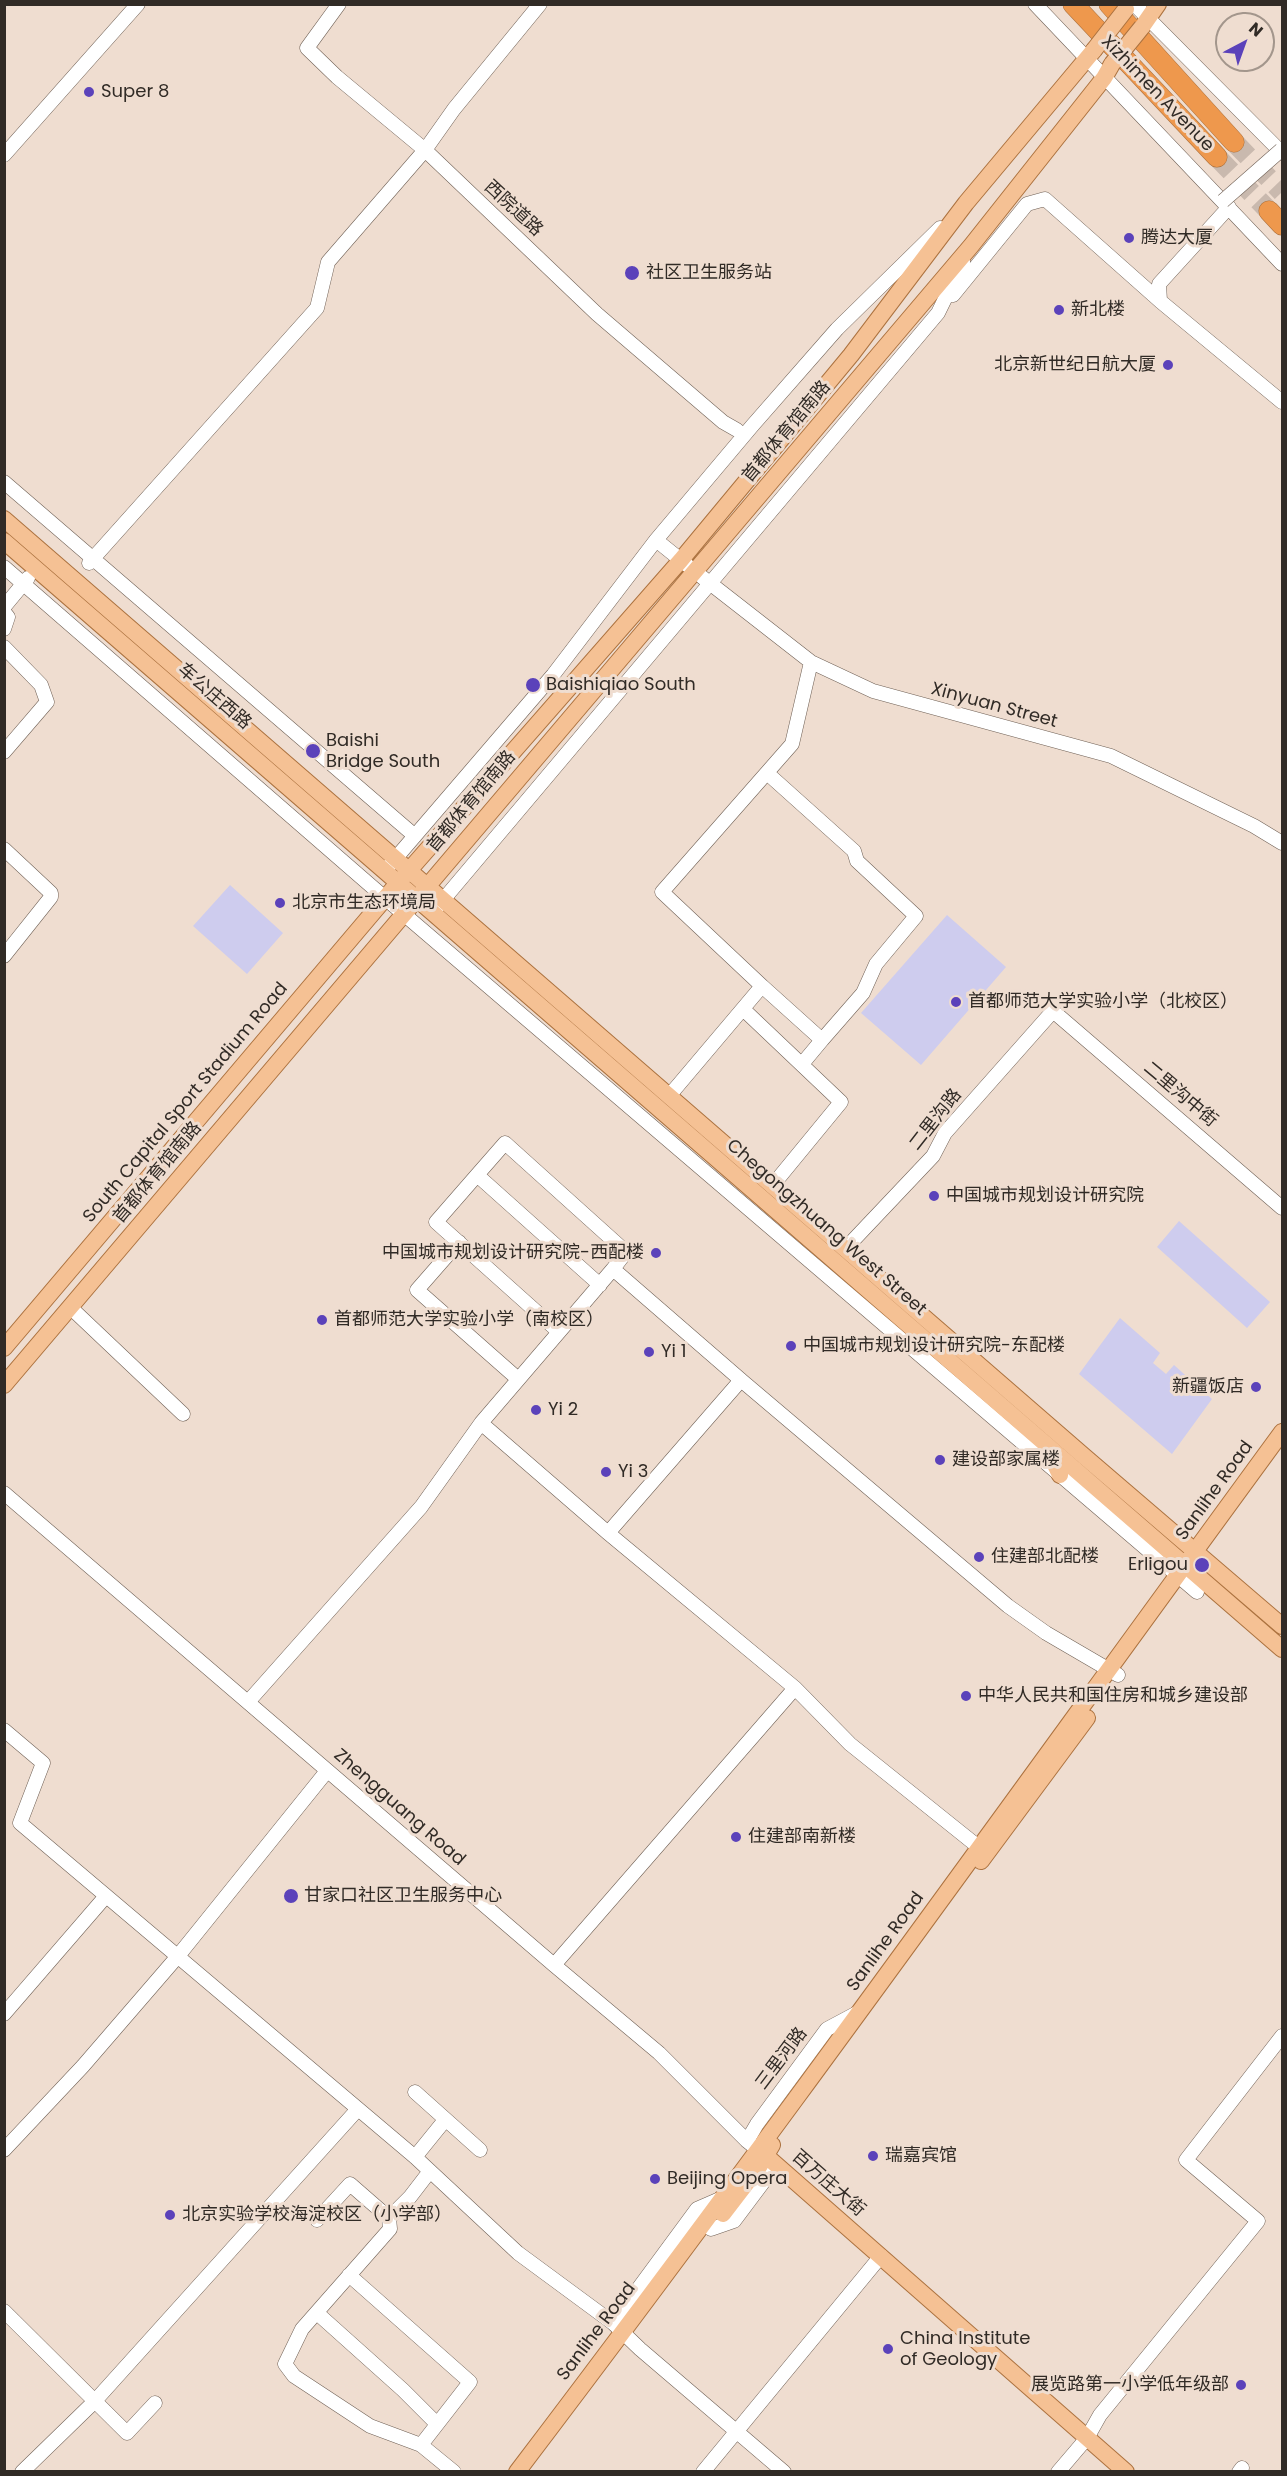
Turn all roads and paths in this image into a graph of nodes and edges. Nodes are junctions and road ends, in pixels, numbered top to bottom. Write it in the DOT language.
graph roads {
  1 [pos="138,4"];
  2 [pos="339,4"];
  3 [pos="540,4"];
  4 [pos="1035,4"];
  5 [pos="1073,4"];
  6 [pos="1158,4"];
  7 [pos="1122,6"];
  8 [pos="1145,23"];
  9 [pos="1092,47"];
  10 [pos="1108,71"];
  11 [pos="1234,142"];
  12 [pos="424,150"];
  13 [pos="1282,152"];
  14 [pos="4,155"];
  15 [pos="1217,156"];
  16 [pos="966,203"];
  17 [pos="1226,204"];
  18 [pos="1269,211"];
  19 [pos="1282,225"];
  20 [pos="970,246"];
  21 [pos="1282,264"];
  22 [pos="1160,301"];
  23 [pos="938,312"];
  24 [pos="1282,402"];
  25 [pos="737,430"];
  26 [pos="4,482"];
  27 [pos="4,519"];
  28 [pos="656,540"];
  29 [pos="4,541"];
  30 [pos="681,560"];
  31 [pos="91,561"];
  32 [pos="42,562"];
  33 [pos="4,567"];
  34 [pos="694,571"];
  35 [pos="709,582"];
  36 [pos="24,584"];
  37 [pos="4,607"];
  38 [pos="4,612"];
  39 [pos="4,629"];
  40 [pos="4,647"];
  41 [pos="812,662"];
  42 [pos="7,742"];
  43 [pos="766,773"];
  44 [pos="415,836"];
  45 [pos="1282,843"];
  46 [pos="4,849"];
  47 [pos="390,865"];
  48 [pos="404,877"];
  49 [pos="421,892"];
  50 [pos="385,898"];
  51 [pos="438,906"];
  52 [pos="403,913"];
  53 [pos="4,956"];
  54 [pos="762,986"];
  55 [pos="743,1009"];
  56 [pos="1053,1011"];
  57 [pos="822,1041"];
  58 [pos="802,1064"];
  59 [pos="669,1096"];
  60 [pos="477,1175"];
  61 [pos="772,1186"];
  62 [pos="1282,1208"];
  63 [pos="459,1242"];
  64 [pos="845,1249"];
  65 [pos="613,1269"];
  66 [pos="600,1285"];
  67 [pos="70,1307"];
  68 [pos="559,1332"];
  69 [pos="4,1348"];
  70 [pos="518,1379"];
  71 [pos="741,1380"];
  72 [pos="4,1385"];
  73 [pos="183,1414"];
  74 [pos="481,1422"];
  75 [pos="1282,1432"];
  76 [pos="1045,1444"];
  77 [pos="1282,1451"];
  78 [pos="1060,1475"];
  79 [pos="4,1493"];
  80 [pos="608,1533"];
  81 [pos="1192,1571"];
  82 [pos="1282,1626"];
  83 [pos="1282,1649"];
  84 [pos="1114,1672"];
  85 [pos="795,1688"];
  86 [pos="248,1702"];
  87 [pos="4,1730"];
  88 [pos="327,1771"];
  89 [pos="978,1847"];
  90 [pos="106,1896"];
  91 [pos="178,1956"];
  92 [pos="554,1965"];
  93 [pos="4,2014"];
  94 [pos="1282,2036"];
  95 [pos="416,2092"];
  96 [pos="358,2109"];
  97 [pos="445,2120"];
  98 [pos="4,2150"];
  99 [pos="480,2150"];
  100 [pos="762,2152"];
  101 [pos="414,2157"];
  102 [pos="430,2171"];
  103 [pos="389,2218"];
  104 [pos="317,2220"];
  105 [pos="881,2256"];
  106 [pos="350,2275"];
  107 [pos="4,2311"];
  108 [pos="317,2313"];
  109 [pos="622,2330"];
  110 [pos="94,2402"];
  111 [pos="155,2403"];
  112 [pos="437,2424"];
  113 [pos="737,2432"];
  114 [pos="1087,2438"];
  115 [pos="421,2445"];
  116 [pos="22,2472"];
  117 [pos="454,2472"];
  118 [pos="517,2472"];
  119 [pos="530,2472"];
  120 [pos="703,2472"];
  121 [pos="784,2472"];
  122 [pos="1058,2472"];
  123 [pos="1126,2472"];
  1 -- 14 [label="street"];
  2 -- 12 [label="street, 西院道路"];
  3 -- 12 [label="street"];
  4 -- 9 [label="street"];
  5 -- 9 [label="highway, Xizhimen Avenue"];
  6 -- 8 [label="main road, 首都体育馆南路"];
  7 -- 8 [label="street"];
  7 -- 9 [label="main road, 首都体育馆南路, bridge"];
  7 -- 11 [label="highway, Xizhimen Avenue"];
  8 -- 10 [label="main road, 首都体育馆南路, bridge"];
  8 -- 13 [label="street"];
  9 -- 10 [label="street"];
  9 -- 15 [label="highway, Xizhimen Avenue"];
  9 -- 16 [label="main road, 首都体育馆南路"];
  10 -- 17 [label="street"];
  10 -- 20 [label="main road, 首都体育馆南路"];
  12 -- 25 [label="street, 西院道路"];
  12 -- 31 [label="street"];
  13 -- 17 [label="street, bridge"];
  16 -- 28 [label="street, 首都体育馆南路"];
  16 -- 30 [label="main road, 首都体育馆南路"];
  17 -- 21 [label="street"];
  17 -- 22 [label="street"];
  18 -- 19 [label="highway"];
  20 -- 23 [label="street, 首都体育馆南路"];
  20 -- 34 [label="main road, 首都体育馆南路"];
  22 -- 23 [label="street"];
  22 -- 24 [label="street"];
  23 -- 35 [label="street, 首都体育馆南路"];
  26 -- 31 [label="street"];
  27 -- 32 [label="main road"];
  28 -- 30 [label="street, Xinyuan Street"];
  28 -- 44 [label="street, 首都体育馆南路"];
  29 -- 32 [label="main road"];
  30 -- 34 [label="street, Xinyuan Street"];
  30 -- 48 [label="main road, 首都体育馆南路"];
  31 -- 44 [label="street"];
  32 -- 36 [label="street"];
  32 -- 47 [label="main road"];
  33 -- 36 [label="street"];
  34 -- 35 [label="street, Xinyuan Street"];
  34 -- 49 [label="main road, 首都体育馆南路"];
  35 -- 41 [label="street, Xinyuan Street"];
  35 -- 51 [label="street, 首都体育馆南路"];
  36 -- 37 [label="street"];
  36 -- 50 [label="street"];
  38 -- 39 [label="street"];
  40 -- 42 [label="street"];
  41 -- 43 [label="street"];
  41 -- 45 [label="street, Xinyuan Street"];
  43 -- 54 [label="street"];
  43 -- 57 [label="street"];
  44 -- 47 [label="street, 首都体育馆南路"];
  46 -- 53 [label="street"];
  47 -- 48 [label="main road"];
  48 -- 49 [label="main road"];
  48 -- 50 [label="main road, South Capital Sport Stadium Road"];
  49 -- 51 [label="main road"];
  49 -- 52 [label="main road, 首都体育馆南路"];
  50 -- 52 [label="street"];
  50 -- 69 [label="main road, South Capital Sport Stadium Road"];
  51 -- 59 [label="main road, Chegongzhuang West Street"];
  51 -- 76 [label="main road, Chegongzhuang West Street"];
  52 -- 67 [label="main road, 首都体育馆南路"];
  52 -- 78 [label="street"];
  54 -- 55 [label="street"];
  54 -- 57 [label="street"];
  55 -- 58 [label="street"];
  55 -- 59 [label="street"];
  56 -- 62 [label="street, 二里沟中街"];
  56 -- 64 [label="street, 二里沟路"];
  57 -- 58 [label="street"];
  58 -- 61 [label="street"];
  59 -- 61 [label="main road, Chegongzhuang West Street"];
  60 -- 63 [label="street"];
  60 -- 65 [label="street"];
  60 -- 66 [label="street"];
  61 -- 64 [label="main road, Chegongzhuang West Street"];
  63 -- 68 [label="street"];
  63 -- 70 [label="street"];
  64 -- 81 [label="main road, Chegongzhuang West Street"];
  65 -- 66 [label="street"];
  65 -- 71 [label="street"];
  66 -- 68 [label="street"];
  67 -- 72 [label="main road, 首都体育馆南路"];
  67 -- 73 [label="street"];
  68 -- 70 [label="street"];
  70 -- 74 [label="street"];
  71 -- 80 [label="street"];
  71 -- 84 [label="street"];
  74 -- 80 [label="street"];
  74 -- 86 [label="street"];
  75 -- 81 [label="main road, Sanlihe Road"];
  76 -- 78 [label="main road"];
  76 -- 81 [label="main road, Chegongzhuang West Street"];
  77 -- 81 [label="main road, Sanlihe Road"];
  78 -- 81 [label="street"];
  79 -- 86 [label="street, Zhengguang Road"];
  80 -- 85 [label="street"];
  81 -- 82 [label="main road"];
  81 -- 83 [label="main road"];
  81 -- 84 [label="main road, Sanlihe Road"];
  84 -- 89 [label="main road, Sanlihe Road"];
  85 -- 89 [label="street"];
  85 -- 92 [label="street"];
  86 -- 88 [label="street, Zhengguang Road"];
  87 -- 90 [label="street"];
  88 -- 91 [label="street"];
  88 -- 92 [label="street, Zhengguang Road"];
  89 -- 100 [label="main road, Sanlihe Road"];
  89 -- 100 [label="main road, Sanlihe Road"];
  90 -- 91 [label="street"];
  90 -- 93 [label="street"];
  91 -- 96 [label="street"];
  91 -- 98 [label="street"];
  92 -- 100 [label="street, Zhengguang Road"];
  94 -- 114 [label="street"];
  95 -- 97 [label="street"];
  96 -- 101 [label="street"];
  96 -- 110 [label="street"];
  97 -- 99 [label="street"];
  97 -- 101 [label="street"];
  100 -- 105 [label="main road"];
  100 -- 109 [label="main road, Sanlihe Road"];
  100 -- 109 [label="main road, Sanlihe Road"];
  101 -- 102 [label="street"];
  102 -- 103 [label="street"];
  102 -- 109 [label="street"];
  103 -- 104 [label="street"];
  103 -- 106 [label="street"];
  105 -- 113 [label="street"];
  105 -- 114 [label="main road"];
  106 -- 108 [label="street"];
  106 -- 112 [label="street"];
  107 -- 110 [label="street"];
  108 -- 112 [label="street"];
  108 -- 115 [label="street"];
  109 -- 113 [label="street"];
  109 -- 118 [label="main road, Sanlihe Road"];
  109 -- 119 [label="main road, Sanlihe Road"];
  110 -- 111 [label="street"];
  110 -- 116 [label="street"];
  112 -- 115 [label="street"];
  113 -- 120 [label="street"];
  113 -- 121 [label="street"];
  114 -- 122 [label="street"];
  114 -- 123 [label="main road"];
  115 -- 117 [label="street"];
}
